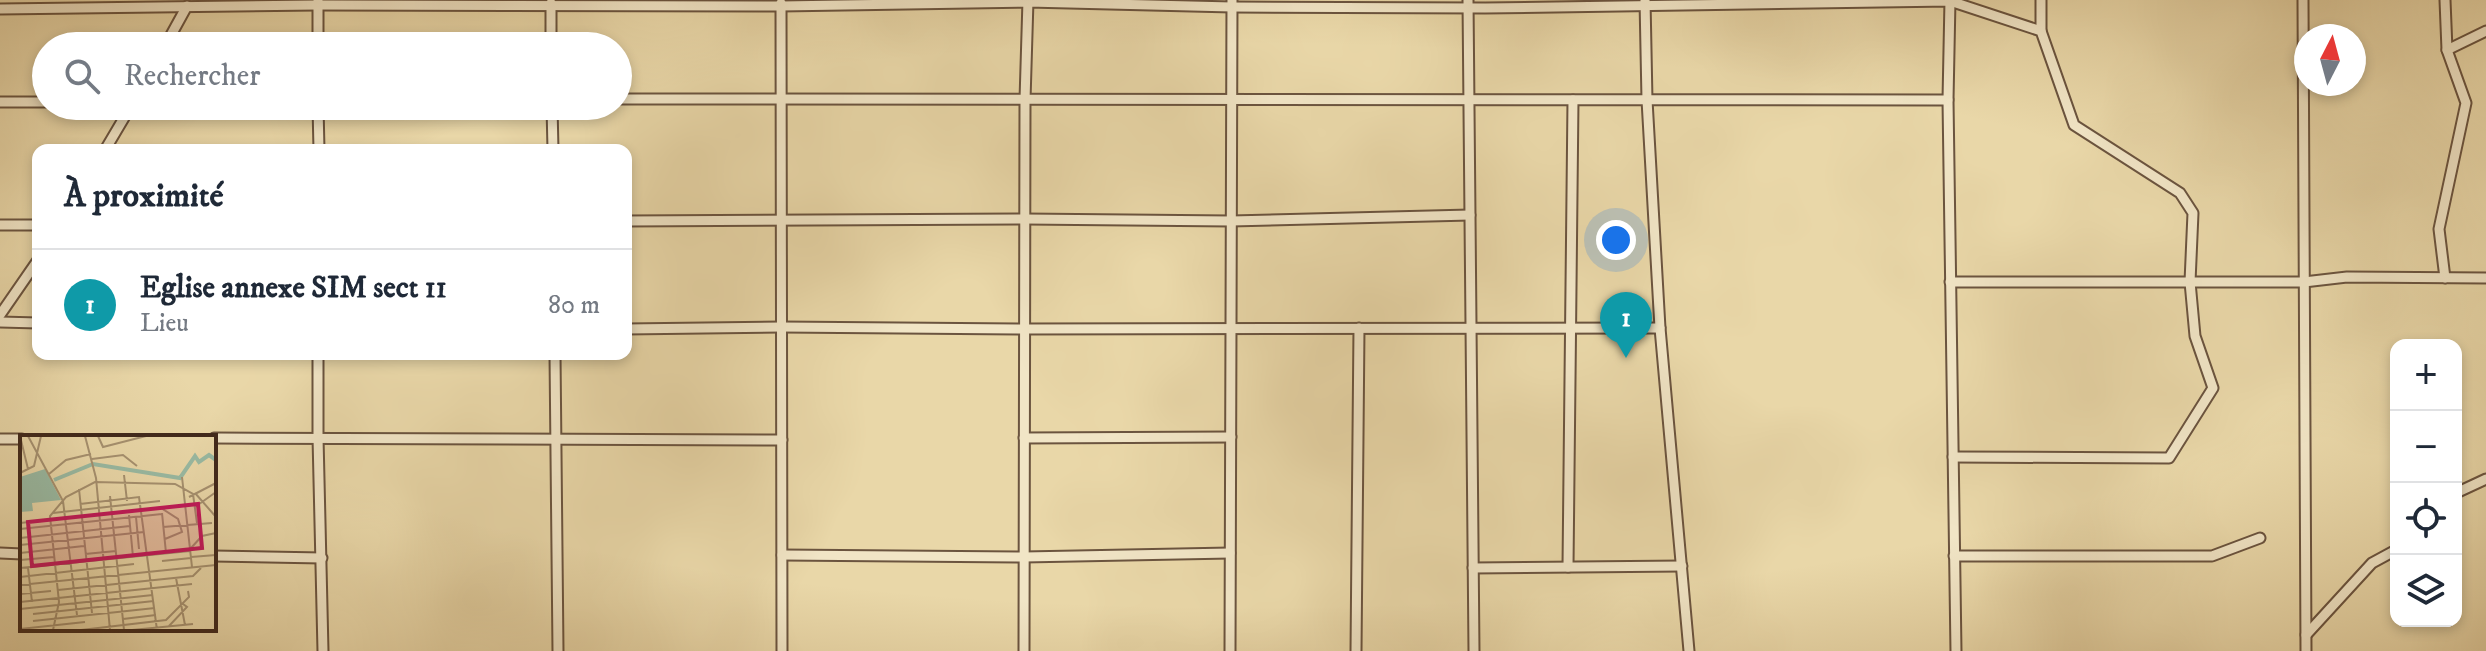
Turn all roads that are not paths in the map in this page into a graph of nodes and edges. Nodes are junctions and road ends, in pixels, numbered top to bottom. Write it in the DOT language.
graph roads {
  1 [pos="1950,0"];
  2 [pos="2041,0"];
  3 [pos="2303,0"];
  4 [pos="2445,0"];
  5 [pos="1028,1"];
  6 [pos="318,2"];
  7 [pos="1645,2"];
  8 [pos="551,3"];
  9 [pos="781,3"];
  10 [pos="1232,3"];
  11 [pos="1468,4"];
  12 [pos="187,6"];
  13 [pos="0,9"];
  14 [pos="2041,31"];
  15 [pos="2486,31"];
  16 [pos="173,32"];
  17 [pos="318,32"];
  18 [pos="551,32"];
  19 [pos="2447,50"];
  20 [pos="632,99"];
  21 [pos="781,99"];
  22 [pos="1025,100"];
  23 [pos="1468,100"];
  24 [pos="1573,100"];
  25 [pos="1647,100"];
  26 [pos="1948,100"];
  27 [pos="1232,101"];
  28 [pos="0,102"];
  29 [pos="32,102"];
  30 [pos="123,120"];
  31 [pos="318,120"];
  32 [pos="552,120"];
  33 [pos="109,144"];
  34 [pos="319,144"];
  35 [pos="553,144"];
  36 [pos="1470,215"];
  37 [pos="1025,219"];
  38 [pos="781,220"];
  39 [pos="632,221"];
  40 [pos="1231,221"];
  41 [pos="0,225"];
  42 [pos="32,225"];
  43 [pos="32,269"];
  44 [pos="2445,278"];
  45 [pos="2486,278"];
  46 [pos="1950,282"];
  47 [pos="2190,282"];
  48 [pos="2304,282"];
  49 [pos="0,315"];
  50 [pos="0,322"];
  51 [pos="32,323"];
  52 [pos="781,327"];
  53 [pos="1231,328"];
  54 [pos="1359,328"];
  55 [pos="1471,328"];
  56 [pos="1571,328"];
  57 [pos="1660,328"];
  58 [pos="632,329"];
  59 [pos="1025,329"];
  60 [pos="318,360"];
  61 [pos="555,360"];
  62 [pos="318,437"];
  63 [pos="1231,437"];
  64 [pos="216,438"];
  65 [pos="555,438"];
  66 [pos="1024,438"];
  67 [pos="782,440"];
  68 [pos="1953,457"];
  69 [pos="2486,479"];
  70 [pos="2462,490"];
  71 [pos="2260,538"];
  72 [pos="0,553"];
  73 [pos="1230,553"];
  74 [pos="2390,553"];
  75 [pos="20,554"];
  76 [pos="782,555"];
  77 [pos="216,556"];
  78 [pos="1954,556"];
  79 [pos="1024,557"];
  80 [pos="322,558"];
  81 [pos="1682,566"];
  82 [pos="1568,567"];
  83 [pos="1473,568"];
  84 [pos="2306,635"];
  85 [pos="323,651"];
  86 [pos="558,651"];
  87 [pos="782,651"];
  88 [pos="1024,651"];
  89 [pos="1230,651"];
  90 [pos="1356,651"];
  91 [pos="1474,651"];
  92 [pos="1689,651"];
  93 [pos="1956,651"];
  94 [pos="2306,651"];
  1 -- 7 [label="street"];
  1 -- 14 [label="street"];
  1 -- 26 [label="street"];
  2 -- 14 [label="street"];
  3 -- 48 [label="street"];
  4 -- 19 [label="street"];
  5 -- 9 [label="street"];
  5 -- 10 [label="street"];
  5 -- 22 [label="street"];
  6 -- 8 [label="street"];
  6 -- 12 [label="street"];
  6 -- 17 [label="street"];
  7 -- 11 [label="street"];
  7 -- 25 [label="street"];
  8 -- 9 [label="street"];
  8 -- 18 [label="street"];
  9 -- 21 [label="street"];
  10 -- 11 [label="street"];
  10 -- 27 [label="street"];
  11 -- 23 [label="street"];
  12 -- 13 [label="street"];
  12 -- 16 [label="street"];
  14 -- 47 [label="street"];
  15 -- 19 [label="street"];
  19 -- 44 [label="street"];
  20 -- 21 [label="street"];
  21 -- 22 [label="street"];
  21 -- 38 [label="street"];
  22 -- 27 [label="street"];
  22 -- 37 [label="street"];
  23 -- 24 [label="street"];
  23 -- 27 [label="street"];
  23 -- 36 [label="street"];
  24 -- 25 [label="street"];
  24 -- 56 [label="street"];
  25 -- 26 [label="street"];
  25 -- 57 [label="street"];
  26 -- 46 [label="street"];
  27 -- 40 [label="street"];
  28 -- 29 [label="street"];
  30 -- 33 [label="street"];
  31 -- 34 [label="street"];
  32 -- 35 [label="street"];
  36 -- 40 [label="street"];
  36 -- 55 [label="street"];
  37 -- 38 [label="street"];
  37 -- 40 [label="street"];
  37 -- 59 [label="street"];
  38 -- 39 [label="street"];
  38 -- 52 [label="street"];
  40 -- 53 [label="street"];
  41 -- 42 [label="street"];
  43 -- 49 [label="street"];
  44 -- 45 [label="street"];
  44 -- 48 [label="street"];
  46 -- 47 [label="street"];
  46 -- 68 [label="street"];
  47 -- 48 [label="street"];
  47 -- 68 [label="street"];
  48 -- 84 [label="street"];
  50 -- 51 [label="street"];
  52 -- 58 [label="street"];
  52 -- 59 [label="street"];
  52 -- 67 [label="street"];
  53 -- 54 [label="street"];
  53 -- 59 [label="street"];
  53 -- 63 [label="street"];
  54 -- 55 [label="street"];
  54 -- 90 [label="street"];
  55 -- 56 [label="street"];
  55 -- 83 [label="street"];
  56 -- 57 [label="street"];
  56 -- 82 [label="street"];
  57 -- 81 [label="street"];
  59 -- 66 [label="street"];
  60 -- 62 [label="street"];
  61 -- 65 [label="street"];
  62 -- 64 [label="street"];
  62 -- 65 [label="street"];
  62 -- 80 [label="street"];
  63 -- 66 [label="street"];
  63 -- 73 [label="street"];
  65 -- 67 [label="street"];
  65 -- 86 [label="street"];
  66 -- 79 [label="street"];
  67 -- 76 [label="street"];
  68 -- 78 [label="street"];
  69 -- 70 [label="street"];
  71 -- 78 [label="street"];
  72 -- 75 [label="street"];
  73 -- 79 [label="street"];
  73 -- 89 [label="street"];
  74 -- 84 [label="street"];
  76 -- 79 [label="street"];
  76 -- 87 [label="street"];
  77 -- 80 [label="street"];
  78 -- 93 [label="street"];
  79 -- 88 [label="street"];
  80 -- 85 [label="street"];
  81 -- 82 [label="street"];
  81 -- 92 [label="street"];
  82 -- 83 [label="street"];
  83 -- 91 [label="street"];
  84 -- 94 [label="street"];
}
